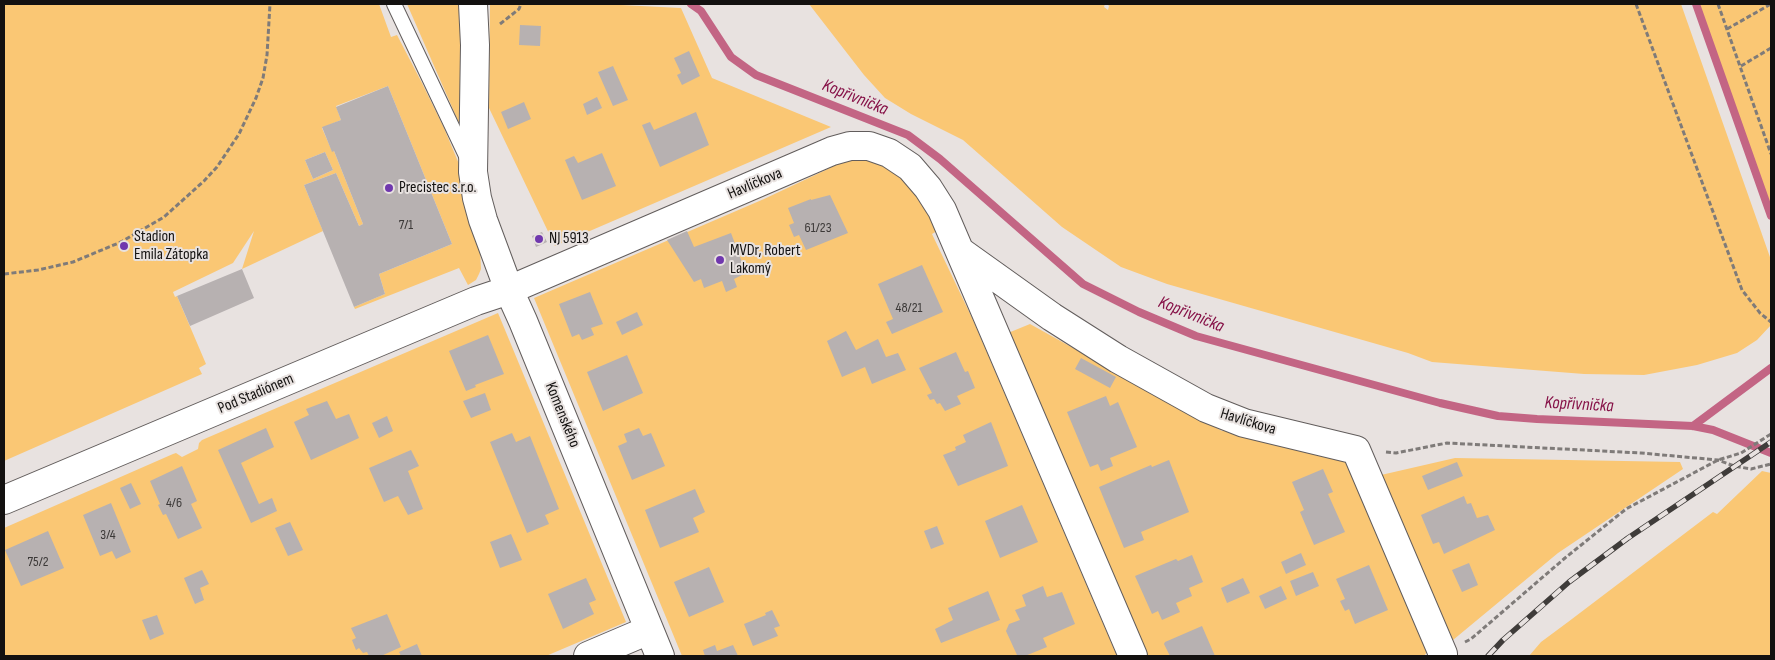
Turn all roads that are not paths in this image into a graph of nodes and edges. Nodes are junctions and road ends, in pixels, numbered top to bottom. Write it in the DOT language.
graph roads {
  1 [pos="394,4"];
  2 [pos="473,4"];
  3 [pos="473,172"];
  4 [pos="961,252"];
  5 [pos="509,290"];
  6 [pos="4,500"];
  7 [pos="649,630"];
  8 [pos="1442,655"];
  9 [pos="588,656"];
  10 [pos="660,656"];
  11 [pos="1133,656"];
  1 -- 3 [label="lane, Komenského"];
  2 -- 3 [label="street, Komenského"];
  3 -- 5 [label="street, Komenského"];
  4 -- 5 [label="street, Havlíčkova"];
  4 -- 8 [label="street, Havlíčkova"];
  4 -- 11 [label="street, Havlíčkova"];
  5 -- 6 [label="street, Pod Stadiónem"];
  5 -- 7 [label="street, Komenského"];
  7 -- 9 [label="street"];
  7 -- 10 [label="street, Komenského"];
}
